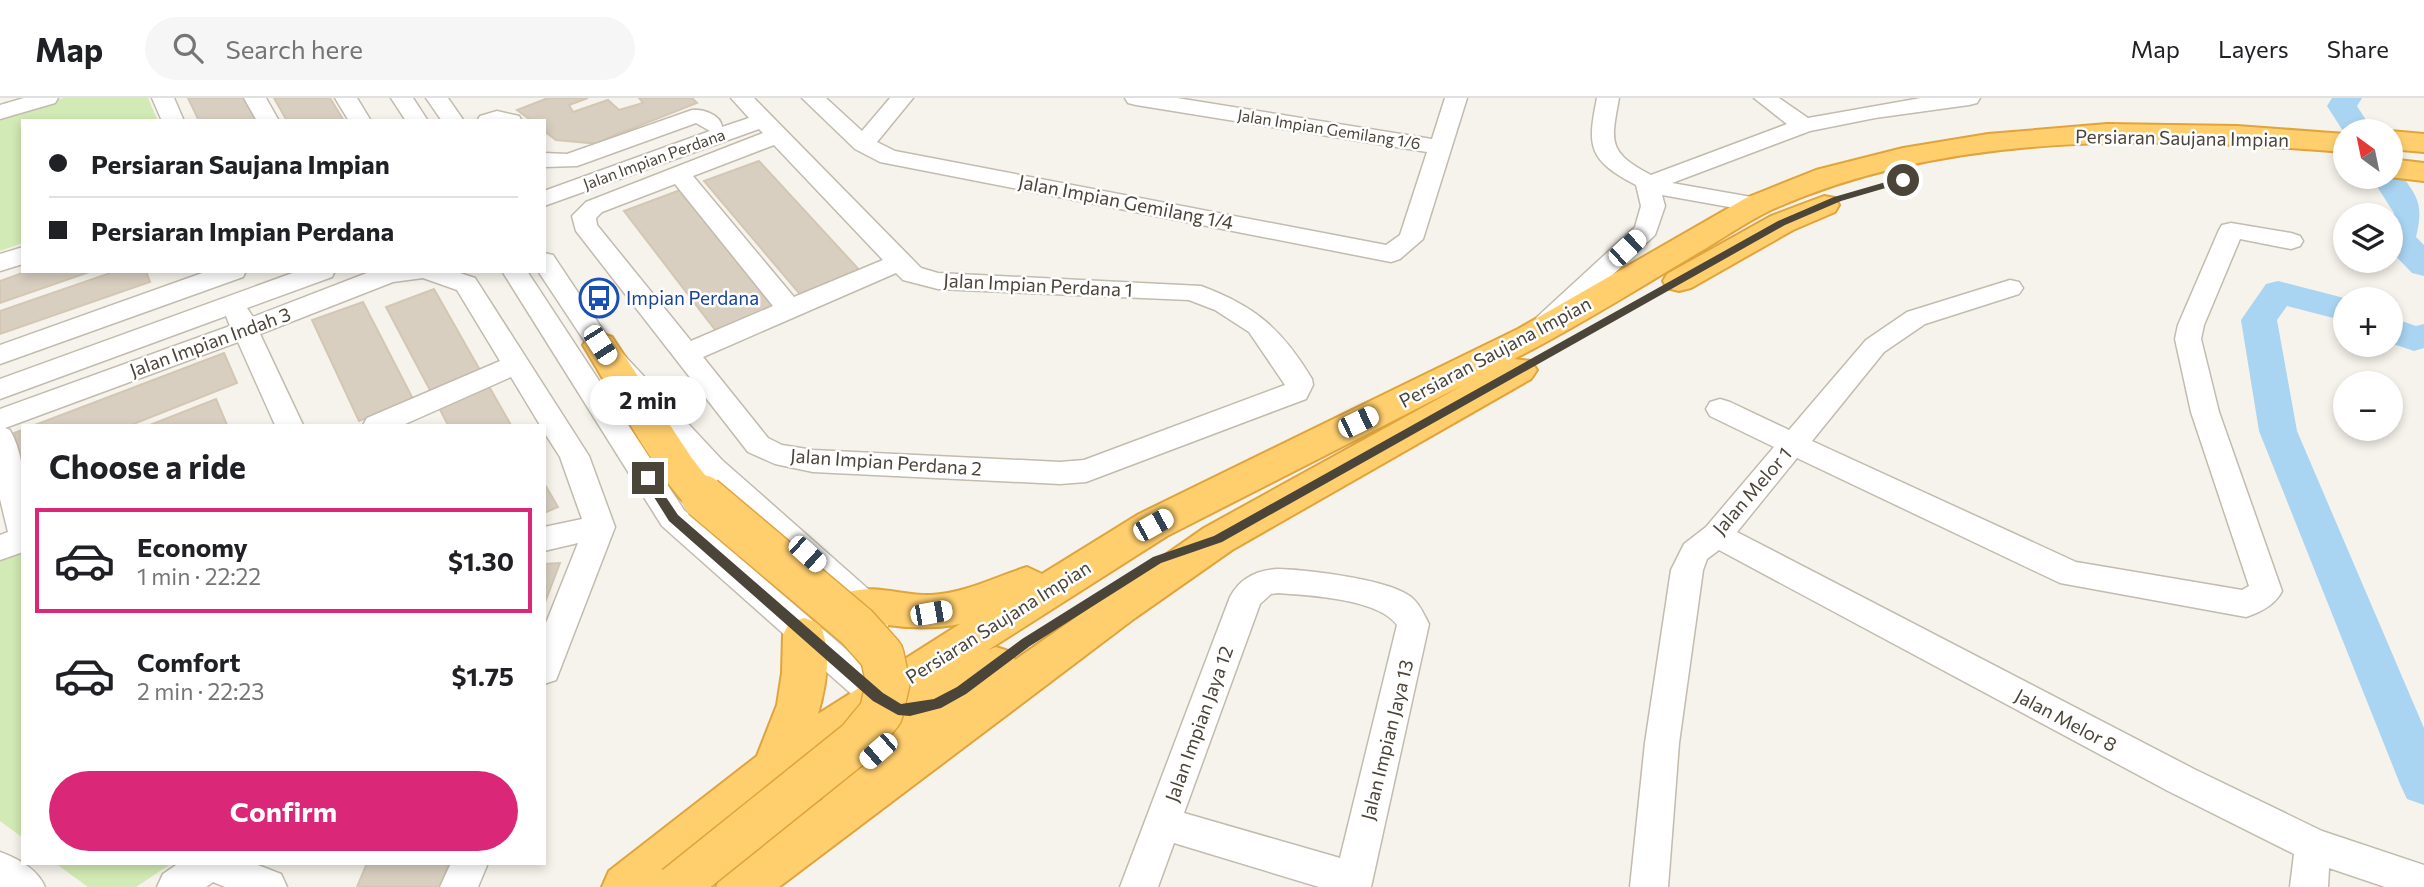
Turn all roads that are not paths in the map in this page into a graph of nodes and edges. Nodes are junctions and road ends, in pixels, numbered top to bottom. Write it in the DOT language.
graph roads {
  1 [pos="47,98"];
  2 [pos="163,98"];
  3 [pos="255,98"];
  4 [pos="346,98"];
  5 [pos="402,98"];
  6 [pos="813,98"];
  7 [pos="902,98"];
  8 [pos="1136,98"];
  9 [pos="1456,98"];
  10 [pos="1608,98"];
  11 [pos="1765,98"];
  12 [pos="1969,98"];
  13 [pos="1169,101"];
  14 [pos="0,112"];
  15 [pos="759,116"];
  16 [pos="172,119"];
  17 [pos="267,119"];
  18 [pos="359,119"];
  19 [pos="416,119"];
  20 [pos="712,125"];
  21 [pos="1804,126"];
  22 [pos="863,144"];
  23 [pos="1440,147"];
  24 [pos="2333,147"];
  25 [pos="2333,148"];
  26 [pos="546,160"];
  27 [pos="679,174"];
  28 [pos="546,178"];
  29 [pos="575,181"];
  30 [pos="1647,184"];
  31 [pos="546,185"];
  32 [pos="546,198"];
  33 [pos="1757,205"];
  34 [pos="546,215"];
  35 [pos="2291,241"];
  36 [pos="21,256"];
  37 [pos="899,262"];
  38 [pos="0,263"];
  39 [pos="546,264"];
  40 [pos="156,273"];
  41 [pos="228,273"];
  42 [pos="318,273"];
  43 [pos="400,273"];
  44 [pos="433,273"];
  45 [pos="515,273"];
  46 [pos="2010,288"];
  47 [pos="164,296"];
  48 [pos="234,304"];
  49 [pos="790,309"];
  50 [pos="1258,326"];
  51 [pos="245,330"];
  52 [pos="1530,337"];
  53 [pos="600,345"];
  54 [pos="685,354"];
  55 [pos="0,355"];
  56 [pos="517,364"];
  57 [pos="0,389"];
  58 [pos="1720,409"];
  59 [pos="0,420"];
  60 [pos="289,424"];
  61 [pos="379,424"];
  62 [pos="0,437"];
  63 [pos="1793,444"];
  64 [pos="21,524"];
  65 [pos="1153,525"];
  66 [pos="600,527"];
  67 [pos="1717,534"];
  68 [pos="546,539"];
  69 [pos="1218,539"];
  70 [pos="21,540"];
  71 [pos="0,548"];
  72 [pos="1280,580"];
  73 [pos="863,604"];
  74 [pos="804,635"];
  75 [pos="546,665"];
  76 [pos="896,697"];
  77 [pos="773,770"];
  78 [pos="1162,823"];
  79 [pos="2312,845"];
  80 [pos="206,865"];
  81 [pos="214,865"];
  82 [pos="468,865"];
  83 [pos="0,869"];
  84 [pos="2414,880"];
  85 [pos="1353,883"];
  86 [pos="743,884"];
  87 [pos="26,887"];
  88 [pos="176,887"];
  89 [pos="268,887"];
  90 [pos="459,887"];
  91 [pos="625,887"];
  92 [pos="676,887"];
  93 [pos="1139,887"];
  94 [pos="1649,887"];
  95 [pos="2309,887"];
  1 -- 14 [label="street"];
  2 -- 16 [label="street"];
  3 -- 17 [label="street"];
  4 -- 18 [label="street"];
  5 -- 19 [label="street"];
  6 -- 22 [label="street, Jalan Impian Gemilang 1/4"];
  7 -- 22 [label="street"];
  8 -- 13 [label="street, Jalan Impian Gemilang 1/6"];
  9 -- 23 [label="street"];
  10 -- 30 [label="street"];
  11 -- 21 [label="street"];
  12 -- 21 [label="street"];
  13 -- 23 [label="street, Jalan Impian Gemilang 1/6"];
  15 -- 20 [label="street, Jalan Impian Perdana"];
  15 -- 27 [label="street, Jalan Impian Perdana 2"];
  15 -- 29 [label="street, Jalan Impian Perdana"];
  15 -- 37 [label="street, Jalan Impian Perdana 1"];
  20 -- 26 [label="street"];
  20 -- 29 [label="street, Jalan Impian Perdana"];
  21 -- 30 [label="street"];
  22 -- 23 [label="street, Jalan Impian Gemilang 1/4"];
  24 -- 33 [label="highway, Persiaran Saujana Impian"];
  25 -- 69 [label="highway, Persiaran Saujana Impian"];
  27 -- 49 [label="street"];
  27 -- 54 [label="street, Jalan Impian Perdana 2"];
  28 -- 29 [label="street"];
  29 -- 31 [label="street, Jalan Impian Perdana"];
  29 -- 32 [label="street, Jalan Impian Perdana"];
  29 -- 34 [label="street"];
  30 -- 33 [label="street"];
  30 -- 52 [label="street"];
  33 -- 52 [label="highway, Persiaran Saujana Impian"];
  35 -- 63 [label="street"];
  36 -- 38 [label="street"];
  37 -- 49 [label="street"];
  37 -- 50 [label="street, Jalan Impian Perdana 1"];
  39 -- 53 [label="street"];
  40 -- 47 [label="street"];
  41 -- 47 [label="street"];
  42 -- 48 [label="street"];
  43 -- 51 [label="street, Jalan Impian Indah 3"];
  44 -- 56 [label="street"];
  45 -- 74 [label="street"];
  46 -- 63 [label="street, Jalan Melor 1"];
  47 -- 55 [label="street"];
  48 -- 51 [label="street"];
  48 -- 57 [label="street"];
  49 -- 54 [label="street"];
  50 -- 54 [label="street, Jalan Impian Perdana 2"];
  51 -- 59 [label="street, Jalan Impian Indah 3"];
  51 -- 60 [label="street"];
  52 -- 65 [label="highway, Persiaran Saujana Impian"];
  53 -- 73 [label="street"];
  53 -- 92 [label="highway, bridge"];
  56 -- 61 [label="street"];
  56 -- 66 [label="street"];
  58 -- 63 [label="street"];
  62 -- 64 [label="street"];
  63 -- 67 [label="street, Jalan Melor 1"];
  65 -- 73 [label="highway"];
  65 -- 76 [label="highway, Persiaran Saujana Impian"];
  66 -- 68 [label="street"];
  66 -- 75 [label="street"];
  67 -- 79 [label="street, Jalan Melor 8"];
  67 -- 94 [label="street, Jalan Melor 1"];
  69 -- 76 [label="highway"];
  69 -- 86 [label="highway, Persiaran Saujana Impian"];
  70 -- 71 [label="street"];
  72 -- 78 [label="street, Jalan Impian Jaya 12"];
  72 -- 85 [label="street, Jalan Impian Jaya 13"];
  73 -- 76 [label="street"];
  74 -- 76 [label="street"];
  74 -- 77 [label="highway"];
  76 -- 77 [label="highway, Persiaran Saujana Impian"];
  76 -- 86 [label="highway"];
  77 -- 91 [label="highway, Persiaran Saujana Impian"];
  78 -- 85 [label="street"];
  78 -- 93 [label="street, Jalan Impian Jaya 12"];
  79 -- 84 [label="street, Jalan Melor 8"];
  79 -- 95 [label="street"];
  80 -- 88 [label="street"];
  81 -- 89 [label="street"];
  82 -- 90 [label="street"];
  83 -- 87 [label="street"];
}
